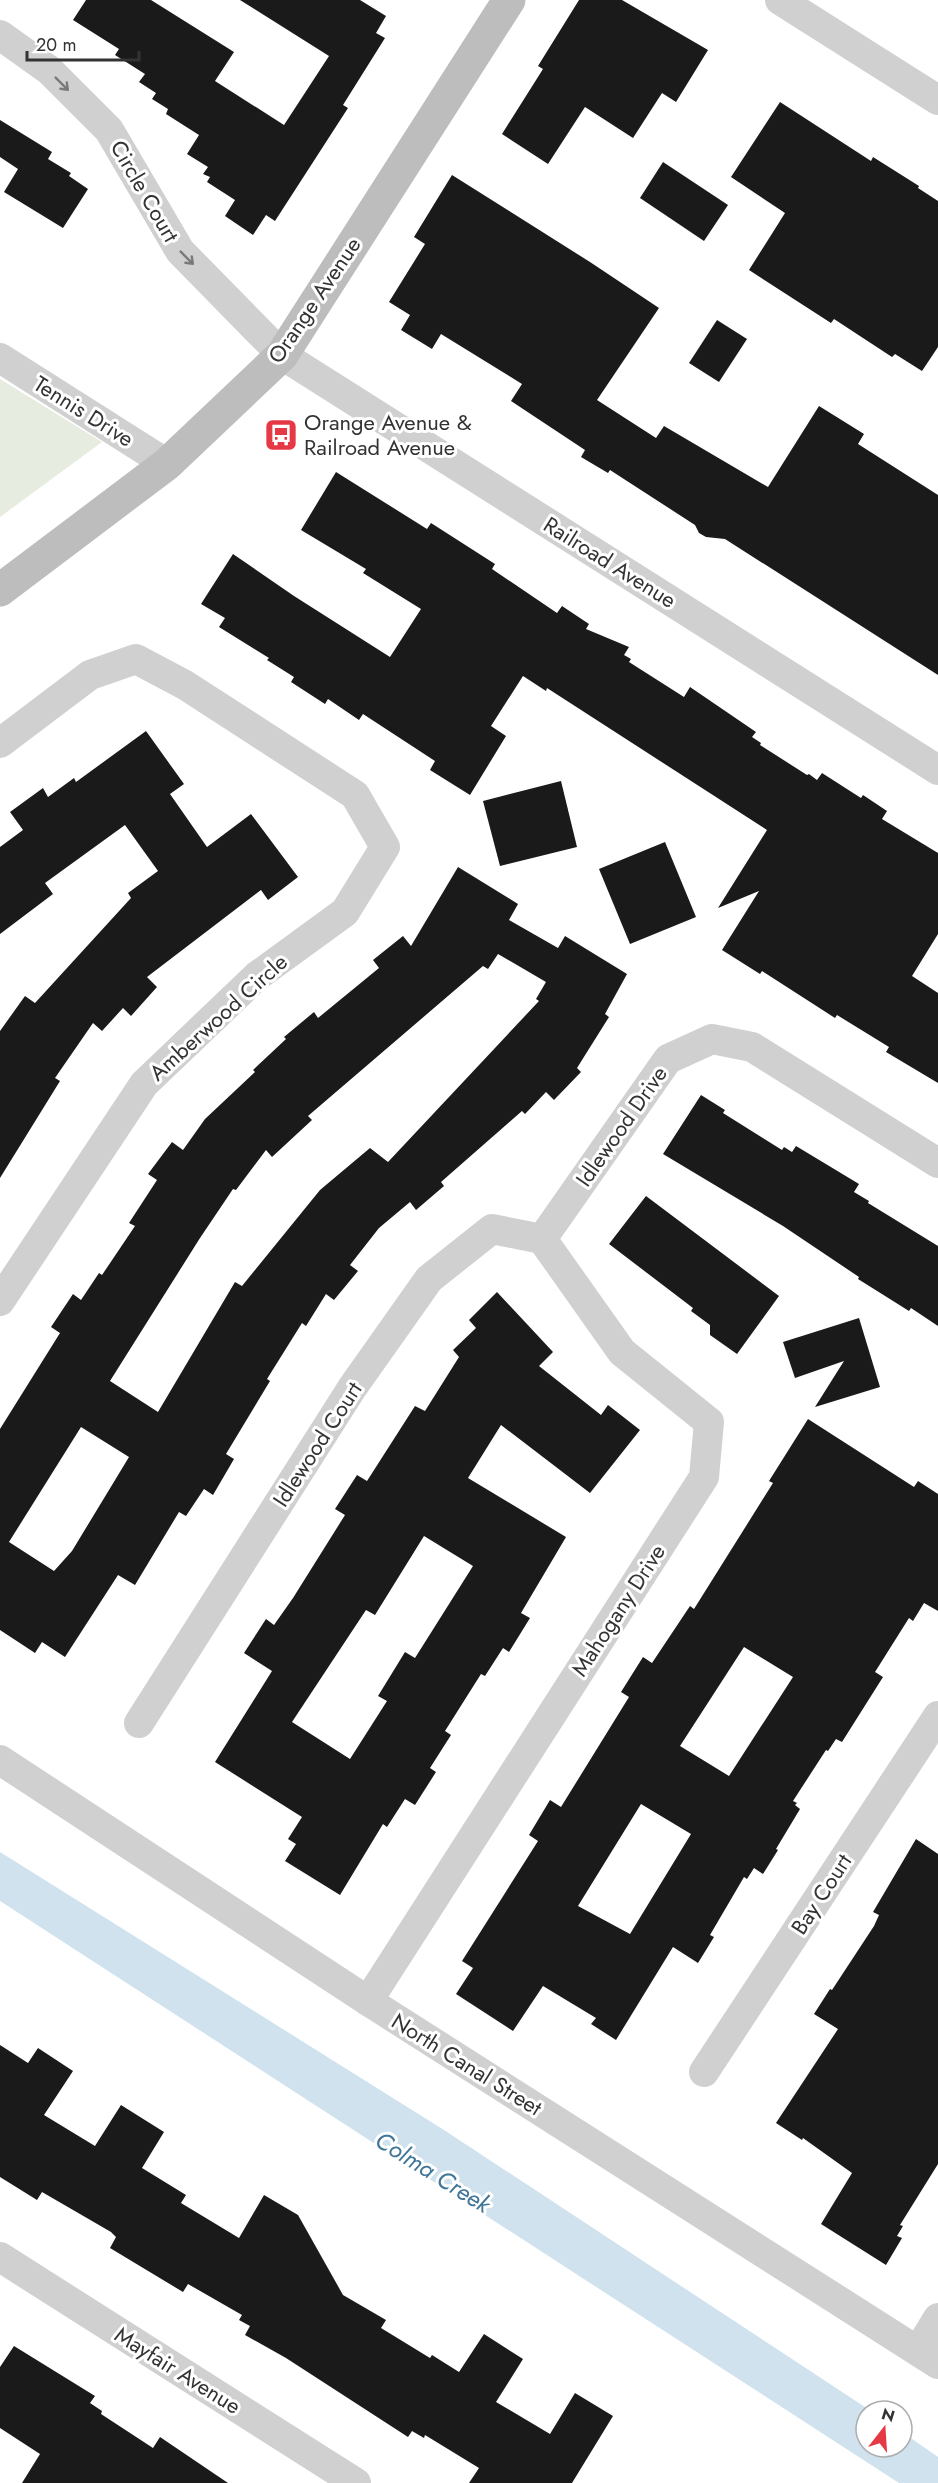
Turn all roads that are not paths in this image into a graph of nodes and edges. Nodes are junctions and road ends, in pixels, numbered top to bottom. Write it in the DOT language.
graph roads {
  1 [pos="509,0"];
  2 [pos="780,0"];
  3 [pos="0,35"];
  4 [pos="938,100"];
  5 [pos="282,355"];
  6 [pos="0,358"];
  7 [pos="167,464"];
  8 [pos="0,590"];
  9 [pos="0,743"];
  10 [pos="938,770"];
  11 [pos="938,1164"];
  12 [pos="542,1239"];
  13 [pos="0,1301"];
  14 [pos="938,1716"];
  15 [pos="139,1723"];
  16 [pos="0,1760"];
  17 [pos="368,2001"];
  18 [pos="704,2072"];
  19 [pos="0,2257"];
  20 [pos="938,2318"];
  21 [pos="928,2357"];
  22 [pos="356,2483"];
  1 -- 5 [label="street, Orange Avenue"];
  2 -- 4 [label="street"];
  3 -- 5 [label="street, Circle Court, one-way"];
  5 -- 7 [label="street, Orange Avenue"];
  5 -- 10 [label="street, Railroad Avenue"];
  6 -- 7 [label="street, Tennis Drive"];
  7 -- 8 [label="street, Orange Avenue"];
  9 -- 13 [label="street, Amberwood Circle"];
  11 -- 12 [label="street, Idlewood Drive"];
  12 -- 15 [label="street, Idlewood Court"];
  12 -- 17 [label="street, Mahogany Drive"];
  14 -- 18 [label="street, Bay Court"];
  16 -- 17 [label="street, North Canal Street"];
  17 -- 21 [label="street, North Canal Street"];
  19 -- 22 [label="street, Mayfair Avenue"];
  20 -- 21 [label="street"];
}
